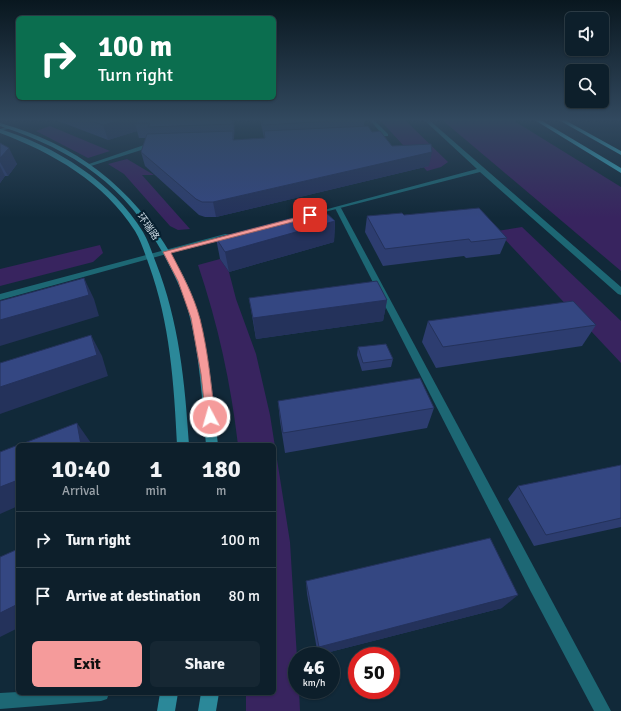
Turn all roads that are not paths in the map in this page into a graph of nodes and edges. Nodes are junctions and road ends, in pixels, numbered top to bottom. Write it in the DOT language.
graph roads {
  1 [pos="51,152"];
  2 [pos="66,152"];
  3 [pos="127,152"];
  4 [pos="461,152"];
  5 [pos="590,152"];
  6 [pos="89,165"];
  7 [pos="481,170"];
  8 [pos="621,171"];
  9 [pos="338,208"];
  10 [pos="301,218"];
  11 [pos="234,235"];
  12 [pos="167,252"];
  13 [pos="150,257"];
  14 [pos="621,292"];
  15 [pos="0,297"];
  16 [pos="183,443"];
  17 [pos="212,443"];
  18 [pos="76,695"];
  19 [pos="169,695"];
  20 [pos="210,695"];
  21 [pos="0,701"];
  22 [pos="166,711"];
  23 [pos="207,711"];
  24 [pos="603,711"];
  1 -- 13 [label="main road, 环瑞路"];
  2 -- 6 [label="main road, 环瑞路"];
  3 -- 6 [label="lane"];
  4 -- 7 [label="street"];
  5 -- 8 [label="highway"];
  6 -- 12 [label="main road, 环瑞路"];
  7 -- 9 [label="street"];
  7 -- 14 [label="street"];
  9 -- 10 [label="street"];
  9 -- 24 [label="lane"];
  11 -- 12 [label="street"];
  12 -- 13 [label="street"];
  12 -- 17 [label="main road, 环瑞路"];
  13 -- 15 [label="street"];
  13 -- 16 [label="main road, 环瑞路"];
  18 -- 21 [label="lane"];
  19 -- 22 [label="main road"];
  20 -- 23 [label="main road"];
}
